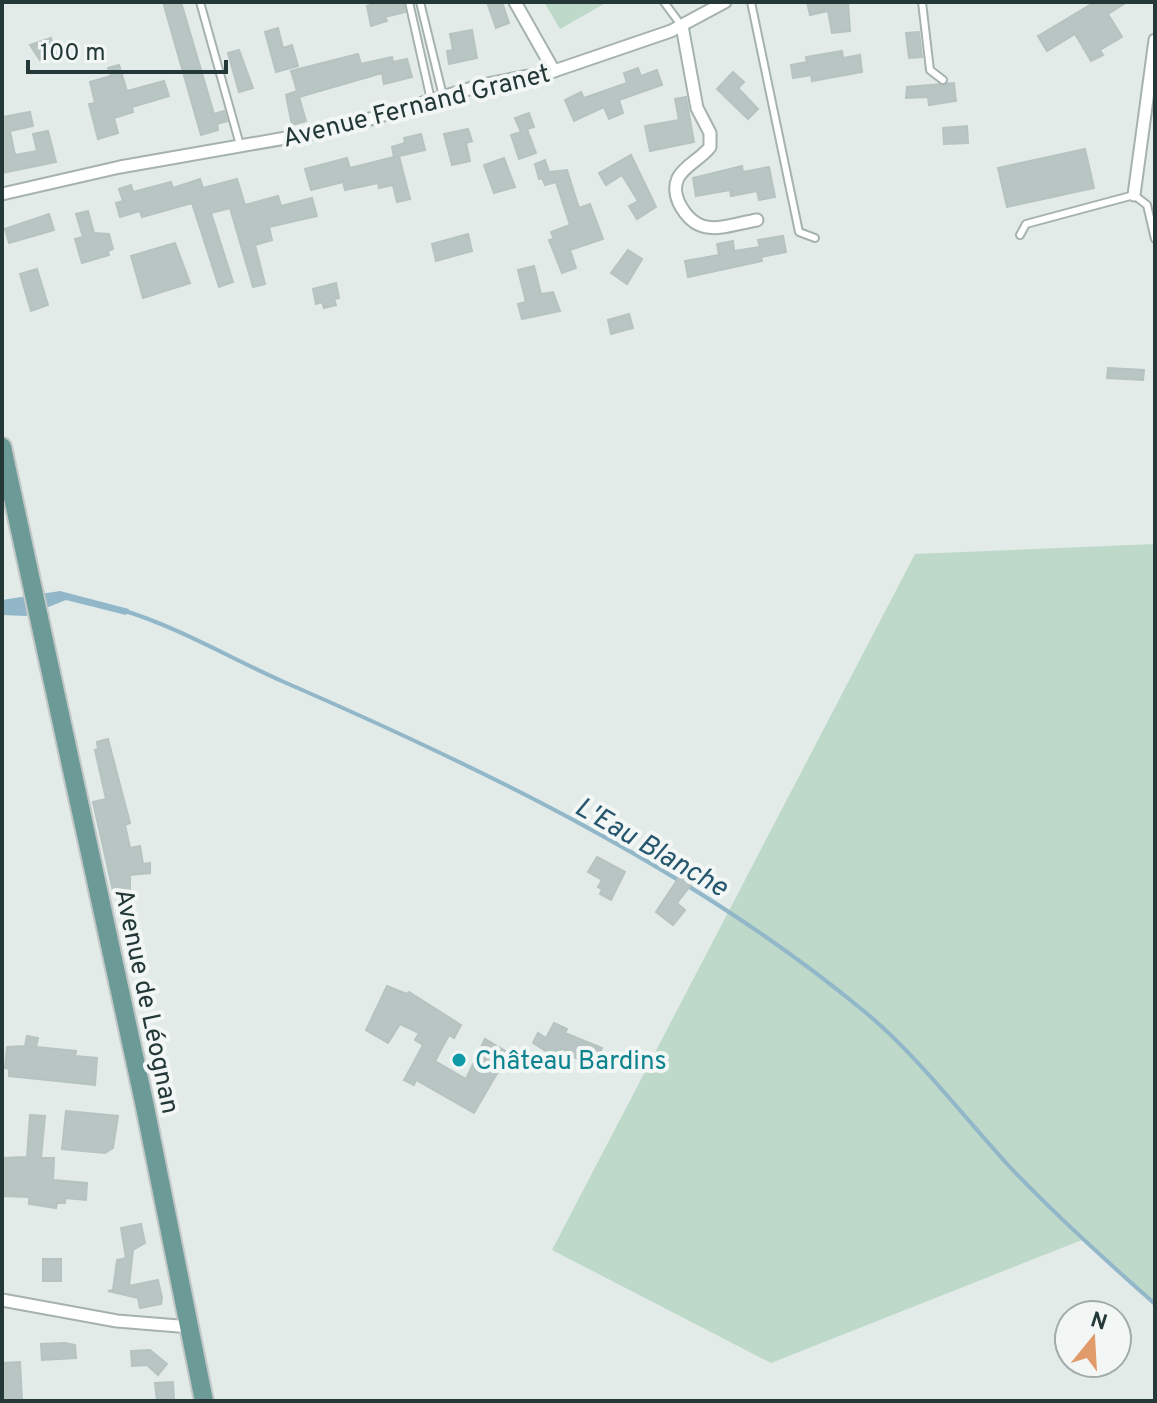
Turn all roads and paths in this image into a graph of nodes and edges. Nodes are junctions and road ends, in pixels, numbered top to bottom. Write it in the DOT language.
graph roads {
  1 [pos="200,2"];
  2 [pos="409,2"];
  3 [pos="420,2"];
  4 [pos="515,2"];
  5 [pos="664,2"];
  6 [pos="725,2"];
  7 [pos="751,2"];
  8 [pos="922,2"];
  9 [pos="682,26"];
  10 [pos="1155,40"];
  11 [pos="554,71"];
  12 [pos="943,80"];
  13 [pos="437,98"];
  14 [pos="240,146"];
  15 [pos="2,194"];
  16 [pos="1134,195"];
  17 [pos="757,220"];
  18 [pos="1020,235"];
  19 [pos="815,238"];
  20 [pos="1155,239"];
  21 [pos="2,447"];
  22 [pos="2,1300"];
  23 [pos="191,1327"];
  24 [pos="204,1401"];
  1 -- 14 [label="lane"];
  2 -- 13 [label="lane"];
  3 -- 13 [label="lane"];
  4 -- 11 [label="street"];
  5 -- 9 [label="lane"];
  6 -- 9 [label="street, Avenue Fernand Granet"];
  7 -- 19 [label="lane"];
  8 -- 12 [label="lane"];
  9 -- 11 [label="street, Avenue Fernand Granet"];
  9 -- 17 [label="street"];
  10 -- 16 [label="street"];
  11 -- 13 [label="street, Avenue Fernand Granet"];
  13 -- 14 [label="street, Avenue Fernand Granet"];
  14 -- 15 [label="street, Avenue Fernand Granet"];
  16 -- 18 [label="lane"];
  16 -- 20 [label="lane"];
  21 -- 23 [label="main road, Avenue de Léognan"];
  22 -- 23 [label="street"];
  23 -- 24 [label="main road, Avenue de Léognan"];
}
